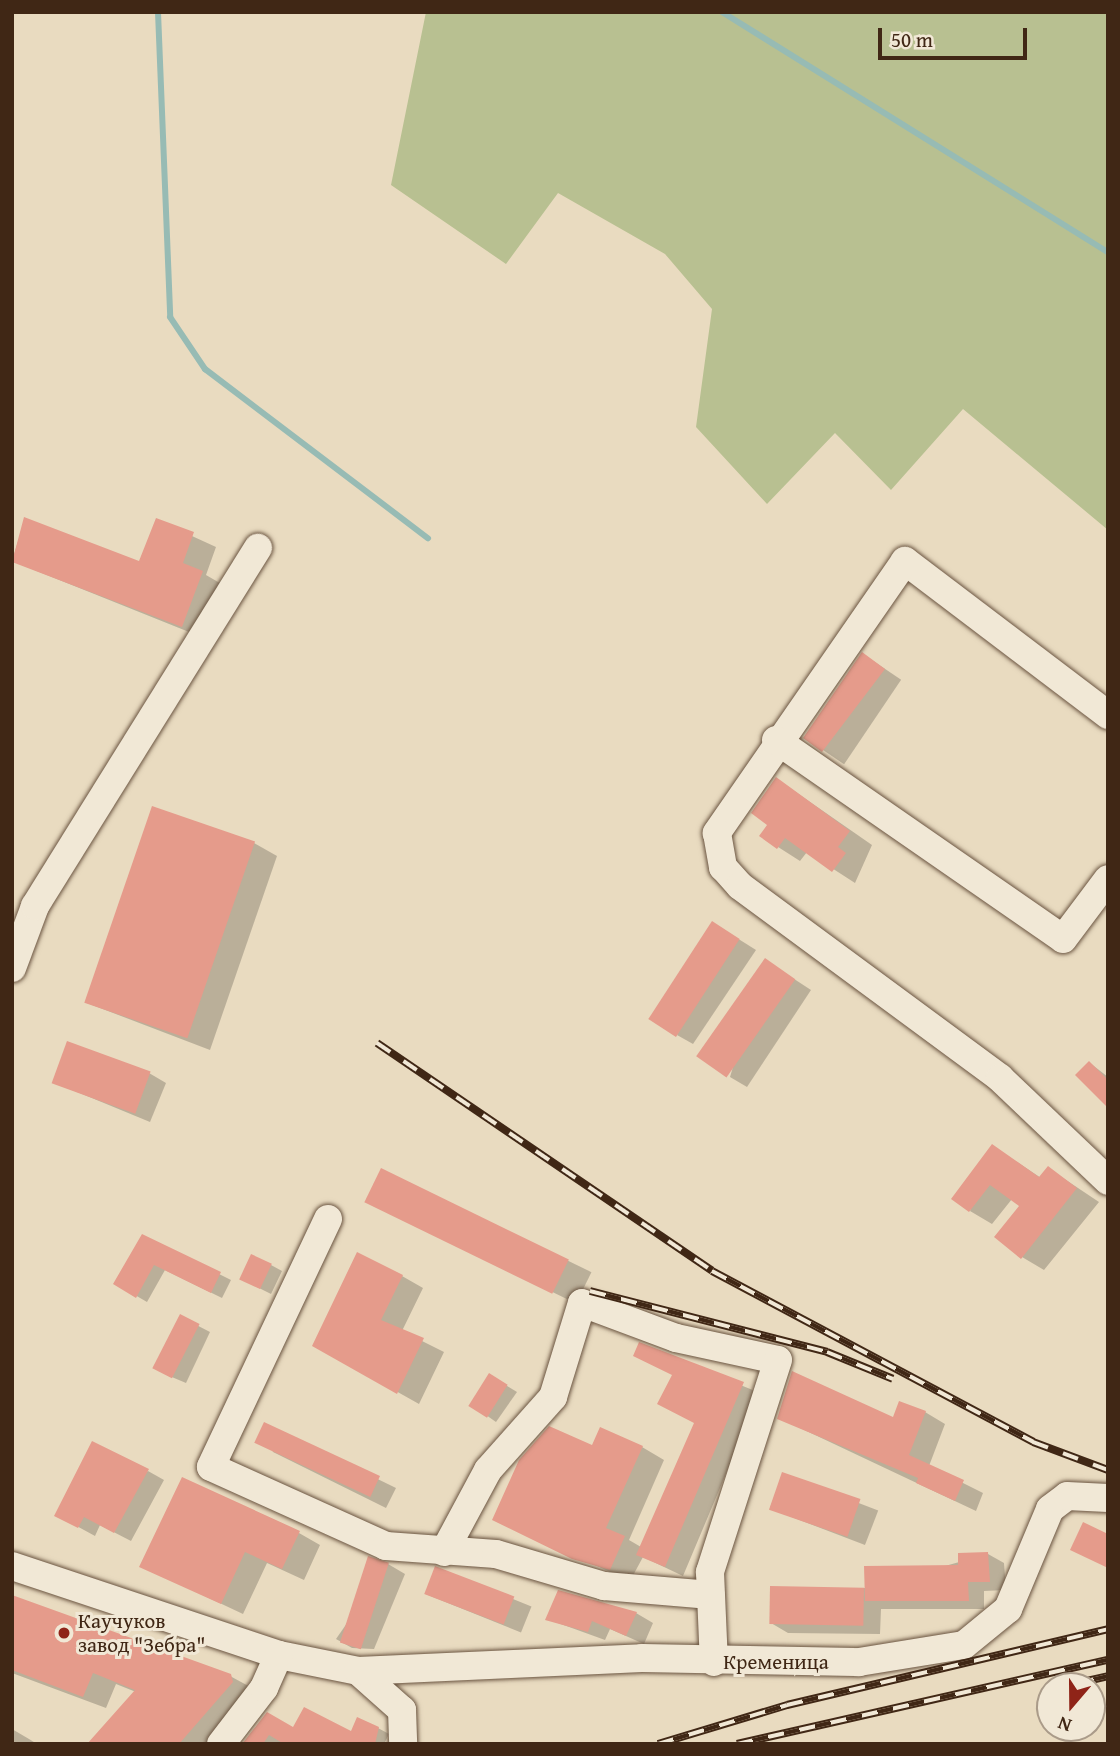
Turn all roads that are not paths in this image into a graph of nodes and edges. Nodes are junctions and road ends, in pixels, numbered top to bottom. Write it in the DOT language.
graph roads {
  1 [pos="258,548"];
  2 [pos="1108,715"];
  3 [pos="776,740"];
  4 [pos="1108,879"];
  5 [pos="12,968"];
  6 [pos="1108,1181"];
  7 [pos="328,1219"];
  8 [pos="1108,1498"];
  9 [pos="444,1552"];
  10 [pos="12,1566"];
  11 [pos="711,1595"];
  12 [pos="279,1655"];
  13 [pos="714,1662"];
  14 [pos="358,1671"];
  15 [pos="221,1744"];
  16 [pos="403,1744"];
  1 -- 5 [label="street"];
  2 -- 3 [label="street"];
  3 -- 4 [label="street"];
  3 -- 6 [label="street"];
  7 -- 9 [label="street"];
  8 -- 13 [label="street, Кременица"];
  9 -- 11 [label="street"];
  9 -- 11 [label="street"];
  10 -- 12 [label="street"];
  11 -- 13 [label="street"];
  12 -- 14 [label="street"];
  12 -- 15 [label="street"];
  13 -- 14 [label="street, Кременица"];
  14 -- 16 [label="street"];
}
